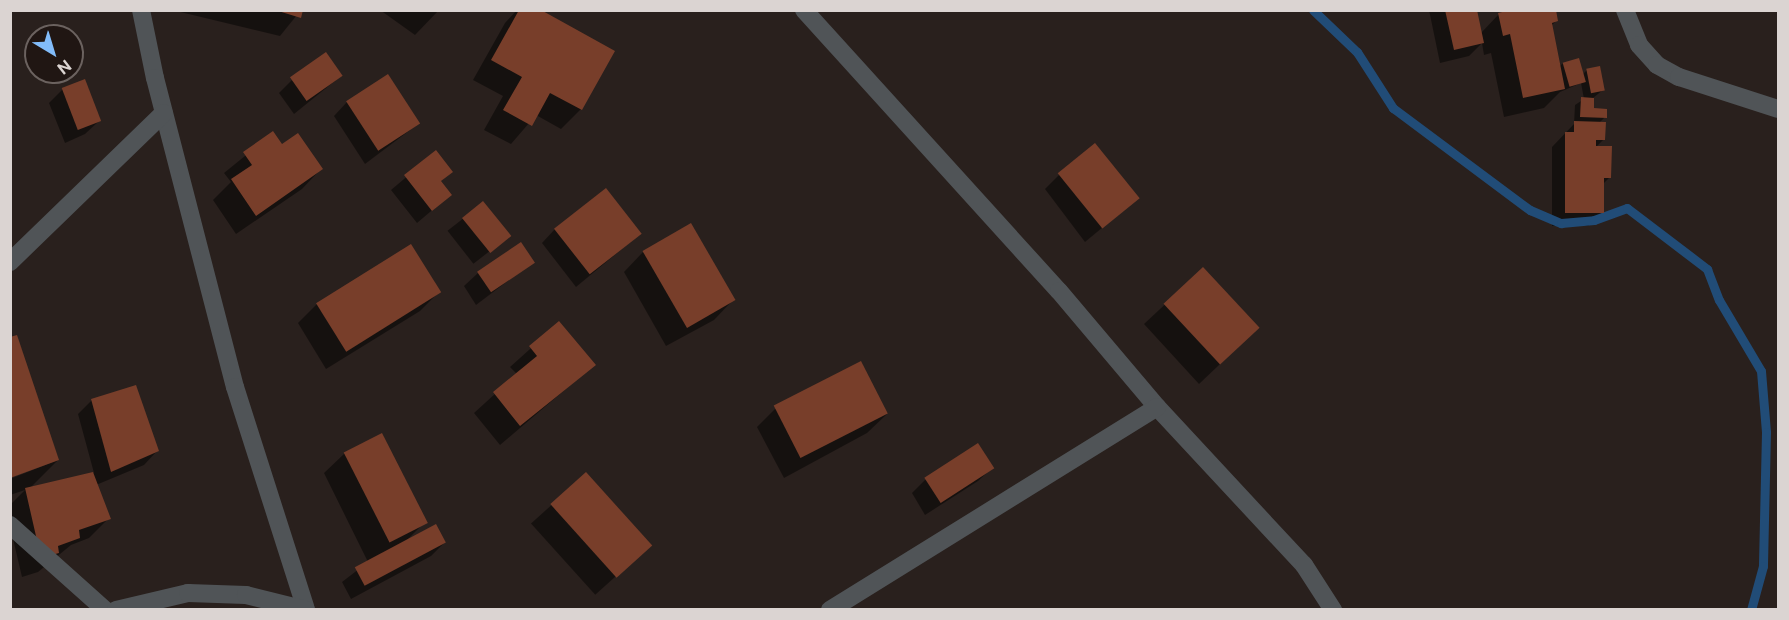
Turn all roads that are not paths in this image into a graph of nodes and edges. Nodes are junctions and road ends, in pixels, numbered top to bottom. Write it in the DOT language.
graph roads {
  1 [pos="141,10"];
  2 [pos="804,10"];
  3 [pos="1625,10"];
  4 [pos="1779,109"];
  5 [pos="164,113"];
  6 [pos="10,262"];
  7 [pos="1157,407"];
  8 [pos="10,525"];
  9 [pos="305,608"];
  10 [pos="105,609"];
  11 [pos="116,609"];
  12 [pos="830,609"];
  13 [pos="1333,609"];
  1 -- 5 [label="street"];
  2 -- 7 [label="street"];
  3 -- 4 [label="street"];
  5 -- 6 [label="street"];
  5 -- 9 [label="street"];
  7 -- 12 [label="street"];
  7 -- 13 [label="street"];
  8 -- 10 [label="street"];
  9 -- 11 [label="street"];
}
